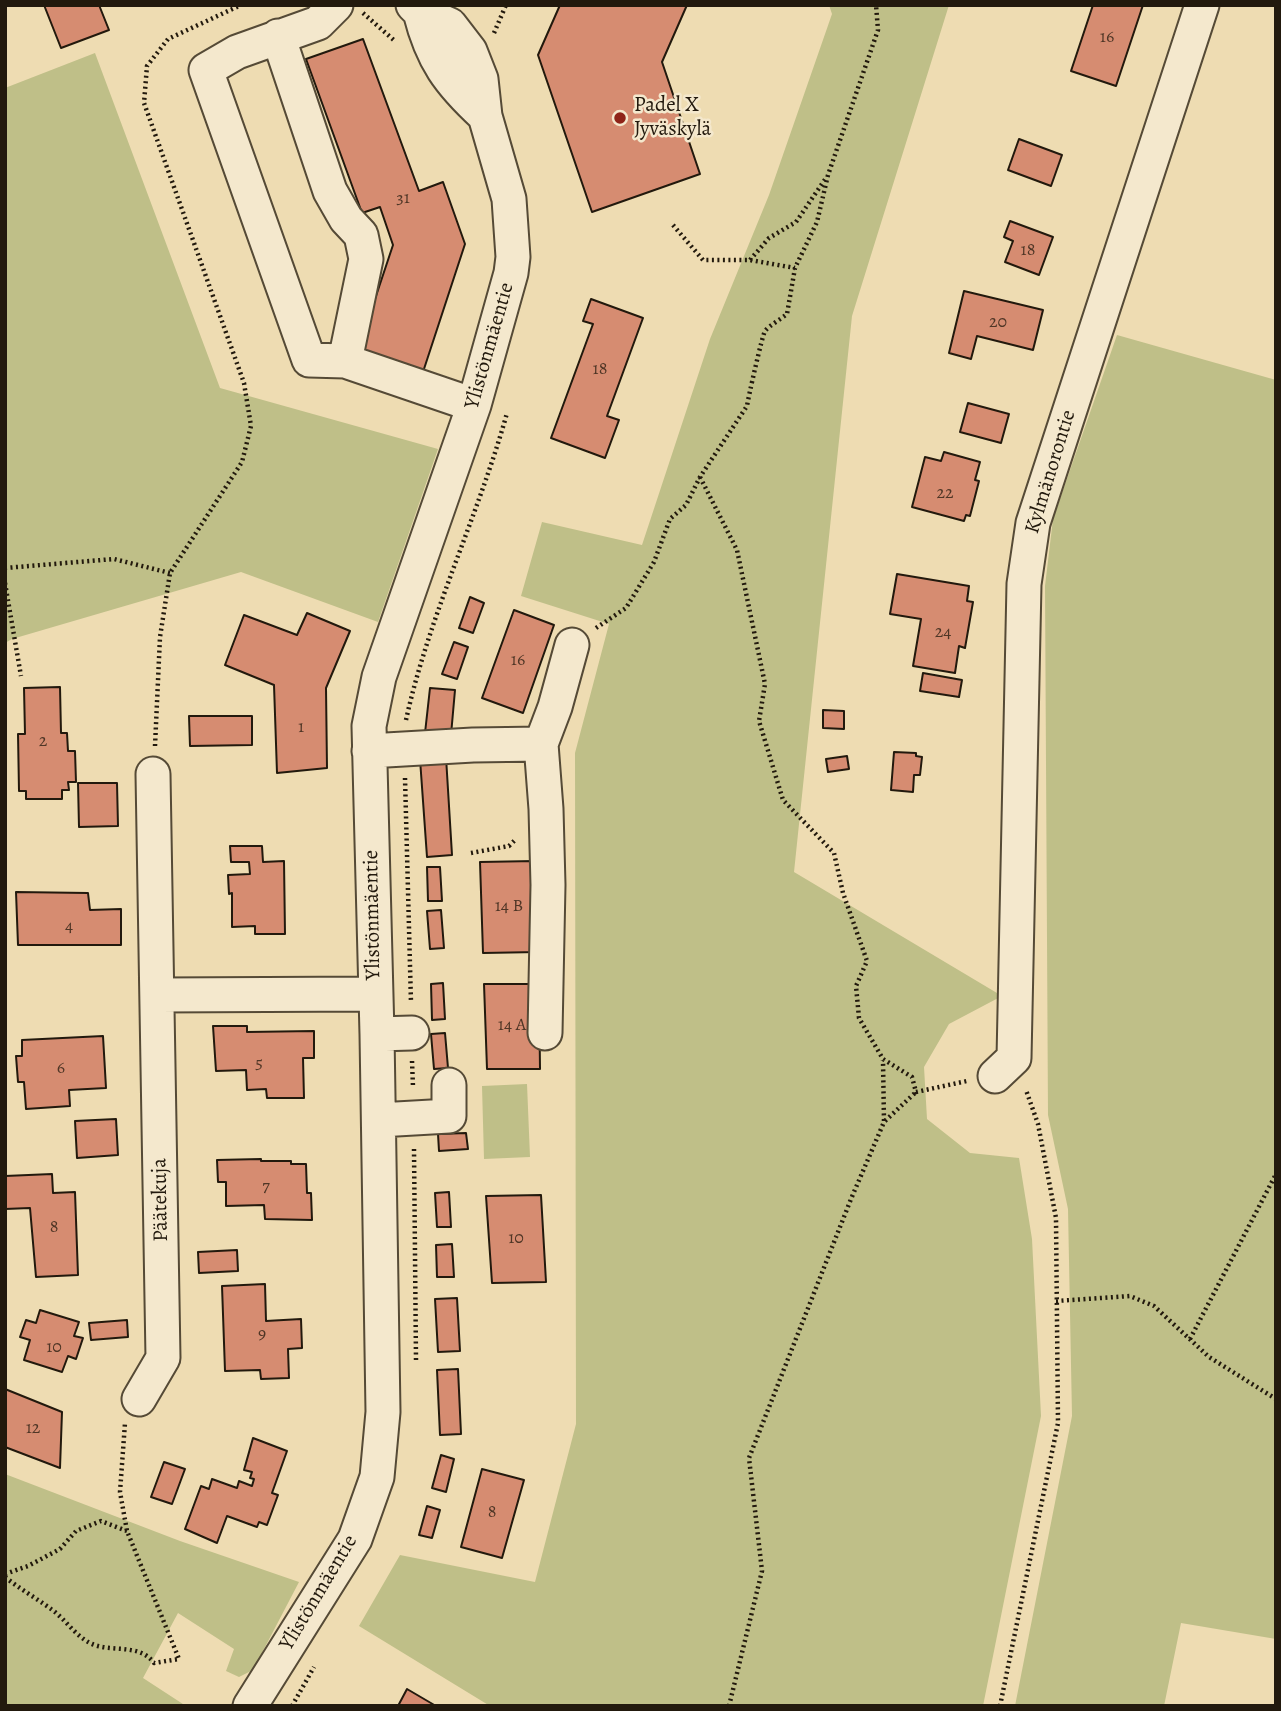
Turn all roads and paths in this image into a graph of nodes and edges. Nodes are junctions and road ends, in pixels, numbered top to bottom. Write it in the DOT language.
graph roads {
  1 [pos="241,5"];
  2 [pos="336,5"];
  3 [pos="355,5"];
  4 [pos="506,5"];
  5 [pos="876,5"];
  6 [pos="1202,5"];
  7 [pos="417,8"];
  8 [pos="278,36"];
  9 [pos="401,48"];
  10 [pos="470,51"];
  11 [pos="485,116"];
  12 [pos="828,174"];
  13 [pos="673,225"];
  14 [pos="750,260"];
  15 [pos="795,268"];
  16 [pos="345,361"];
  17 [pos="510,401"];
  18 [pos="474,405"];
  19 [pos="700,477"];
  20 [pos="5,568"];
  21 [pos="170,573"];
  22 [pos="5,583"];
  23 [pos="572,645"];
  24 [pos="21,676"];
  25 [pos="541,744"];
  26 [pos="405,750"];
  27 [pos="369,751"];
  28 [pos="153,774"];
  29 [pos="546,809"];
  30 [pos="471,853"];
  31 [pos="375,994"];
  32 [pos="158,995"];
  33 [pos="412,1033"];
  34 [pos="545,1033"];
  35 [pos="377,1034"];
  36 [pos="883,1059"];
  37 [pos="1004,1067"];
  38 [pos="449,1084"];
  39 [pos="916,1092"];
  40 [pos="413,1118"];
  41 [pos="379,1120"];
  42 [pos="884,1122"];
  43 [pos="1276,1174"];
  44 [pos="1056,1301"];
  45 [pos="1191,1339"];
  46 [pos="416,1364"];
  47 [pos="139,1399"];
  48 [pos="1276,1399"];
  49 [pos="127,1531"];
  50 [pos="5,1576"];
  51 [pos="320,1659"];
  52 [pos="250,1706"];
  53 [pos="292,1706"];
  54 [pos="729,1706"];
  55 [pos="1000,1706"];
  1 -- 21 [label="path"];
  2 -- 8 [label="street"];
  3 -- 9 [label="path"];
  4 -- 10 [label="path"];
  5 -- 12 [label="path"];
  6 -- 37 [label="street, Kylmänorontie"];
  7 -- 10 [label="street, Ylistönmäentie"];
  7 -- 11 [label="street, Ylistönmäentie"];
  8 -- 16 [label="street"];
  8 -- 16 [label="street"];
  10 -- 11 [label="street, Ylistönmäentie"];
  11 -- 18 [label="street, Ylistönmäentie"];
  12 -- 14 [label="path"];
  12 -- 15 [label="path"];
  13 -- 14 [label="path"];
  14 -- 15 [label="path"];
  15 -- 19 [label="path"];
  16 -- 18 [label="street"];
  17 -- 26 [label="path"];
  18 -- 27 [label="street, Ylistönmäentie"];
  19 -- 23 [label="path"];
  19 -- 36 [label="path"];
  20 -- 21 [label="path"];
  21 -- 28 [label="path"];
  22 -- 24 [label="path"];
  23 -- 25 [label="street"];
  25 -- 26 [label="street"];
  25 -- 29 [label="street"];
  26 -- 27 [label="street"];
  26 -- 33 [label="path"];
  27 -- 31 [label="street, Ylistönmäentie"];
  28 -- 32 [label="street, Päätekuja"];
  29 -- 30 [label="path"];
  29 -- 34 [label="street"];
  31 -- 32 [label="street"];
  31 -- 35 [label="street, Ylistönmäentie"];
  32 -- 47 [label="street, Päätekuja"];
  33 -- 35 [label="street"];
  33 -- 40 [label="path"];
  35 -- 41 [label="street, Ylistönmäentie"];
  36 -- 39 [label="path"];
  36 -- 42 [label="path"];
  37 -- 39 [label="path"];
  37 -- 44 [label="path"];
  38 -- 40 [label="street"];
  39 -- 42 [label="path"];
  40 -- 41 [label="street"];
  40 -- 46 [label="path"];
  41 -- 52 [label="street, Ylistönmäentie"];
  42 -- 54 [label="path"];
  43 -- 45 [label="path"];
  44 -- 45 [label="path"];
  44 -- 55 [label="path"];
  45 -- 48 [label="path"];
  47 -- 49 [label="path"];
  49 -- 50 [label="path"];
  49 -- 50 [label="path"];
  51 -- 53 [label="path"];
}
